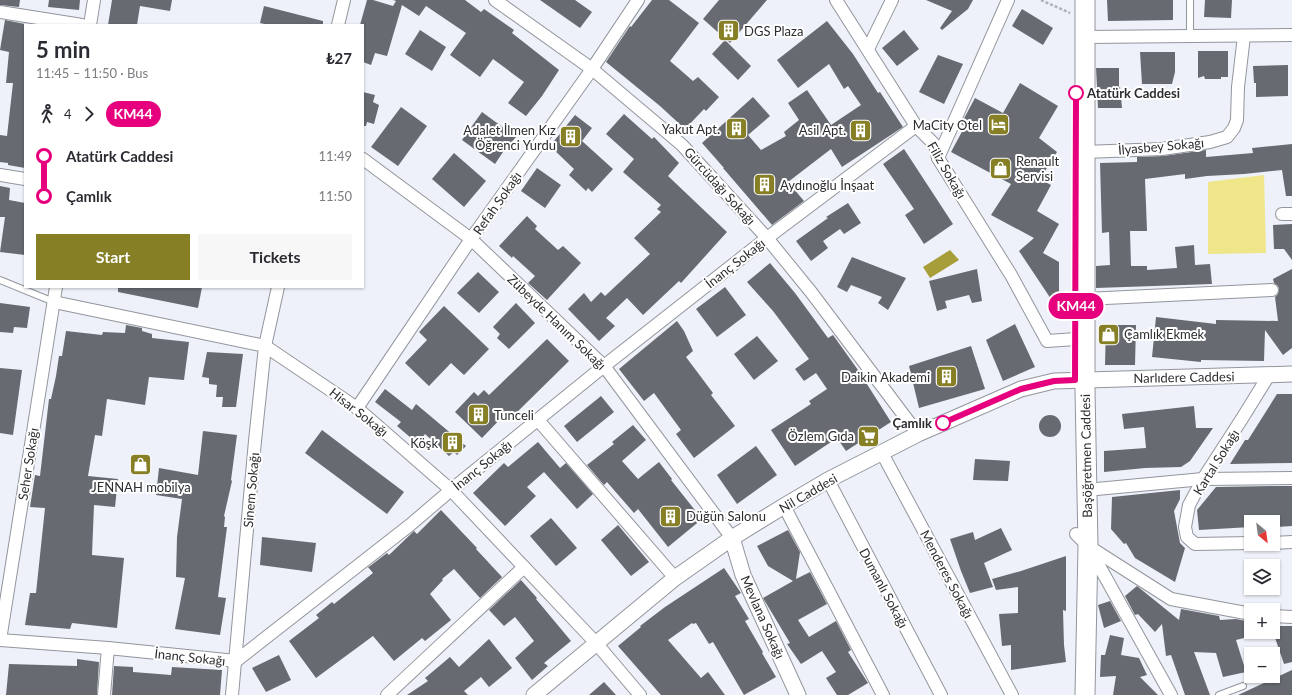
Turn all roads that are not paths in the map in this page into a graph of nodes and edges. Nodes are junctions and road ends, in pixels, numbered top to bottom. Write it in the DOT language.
graph roads {
  1 [pos="94,0"];
  2 [pos="344,0"];
  3 [pos="494,0"];
  4 [pos="638,0"];
  5 [pos="836,0"];
  6 [pos="892,0"];
  7 [pos="1008,0"];
  8 [pos="1190,0"];
  9 [pos="1079,5"];
  10 [pos="0,12"];
  11 [pos="76,24"];
  12 [pos="90,24"];
  13 [pos="338,24"];
  14 [pos="1292,35"];
  15 [pos="1190,36"];
  16 [pos="1244,36"];
  17 [pos="1086,37"];
  18 [pos="868,49"];
  19 [pos="592,69"];
  20 [pos="916,126"];
  21 [pos="1085,152"];
  22 [pos="938,158"];
  23 [pos="364,160"];
  24 [pos="0,175"];
  25 [pos="24,179"];
  26 [pos="767,238"];
  27 [pos="472,239"];
  28 [pos="0,280"];
  29 [pos="56,288"];
  30 [pos="278,288"];
  31 [pos="1272,290"];
  32 [pos="1085,299"];
  33 [pos="54,302"];
  34 [pos="1076,339"];
  35 [pos="265,346"];
  36 [pos="604,366"];
  37 [pos="1291,374"];
  38 [pos="1269,376"];
  39 [pos="1080,380"];
  40 [pos="357,408"];
  41 [pos="538,420"];
  42 [pos="918,434"];
  43 [pos="882,453"];
  44 [pos="1292,478"];
  45 [pos="1203,479"];
  46 [pos="828,480"];
  47 [pos="451,490"];
  48 [pos="1086,490"];
  49 [pos="784,506"];
  50 [pos="732,538"];
  51 [pos="1082,540"];
  52 [pos="1292,542"];
  53 [pos="1244,543"];
  54 [pos="1280,543"];
  55 [pos="524,567"];
  56 [pos="675,578"];
  57 [pos="1244,613"];
  58 [pos="1280,616"];
  59 [pos="1292,617"];
  60 [pos="0,640"];
  61 [pos="596,643"];
  62 [pos="108,648"];
  63 [pos="236,661"];
  64 [pos="1243,686"];
  65 [pos="104,695"];
  66 [pos="232,695"];
  67 [pos="387,695"];
  68 [pos="534,695"];
  69 [pos="640,695"];
  70 [pos="798,695"];
  71 [pos="884,695"];
  72 [pos="940,695"];
  73 [pos="1012,695"];
  74 [pos="1074,695"];
  75 [pos="1085,695"];
  76 [pos="1171,695"];
  77 [pos="1218,695"];
  1 -- 12 [label="street"];
  2 -- 13 [label="street"];
  3 -- 19 [label="street, Gürcüdağı Sokağı"];
  4 -- 19 [label="street, Refah Sokağı"];
  5 -- 18 [label="street, Filiz Sokağı"];
  6 -- 18 [label="street"];
  7 -- 22 [label="street"];
  8 -- 15 [label="lane"];
  9 -- 17 [label="main road, Başöğretmen Caddesi"];
  9 -- 34 [label="main road, Başöğretmen Caddesi"];
  10 -- 11 [label="street"];
  14 -- 16 [label="street"];
  15 -- 16 [label="street"];
  15 -- 17 [label="street"];
  16 -- 21 [label="street, İlyasbey Sokağı"];
  17 -- 21 [label="main road, Başöğretmen Caddesi"];
  18 -- 20 [label="street, Filiz Sokağı"];
  19 -- 26 [label="street, Gürcüdağı Sokağı"];
  19 -- 27 [label="street, Refah Sokağı"];
  20 -- 22 [label="street, Filiz Sokağı"];
  20 -- 26 [label="street, İnanç Sokağı"];
  21 -- 32 [label="main road, Başöğretmen Caddesi"];
  22 -- 34 [label="street, Filiz Sokağı"];
  23 -- 27 [label="street, Zübeyde Hanım Sokağı"];
  24 -- 25 [label="street"];
  26 -- 36 [label="street, İnanç Sokağı"];
  26 -- 42 [label="street, Gürcüdağı Sokağı"];
  27 -- 36 [label="street, Zübeyde Hanım Sokağı"];
  27 -- 40 [label="street, Refah Sokağı"];
  28 -- 33 [label="lane"];
  29 -- 33 [label="street, Seher Sokağı"];
  30 -- 35 [label="street, Sinem Sokağı"];
  31 -- 32 [label="street"];
  32 -- 39 [label="main road, Başöğretmen Caddesi"];
  33 -- 35 [label="street, Hisar Sokağı"];
  33 -- 60 [label="street, Seher Sokağı"];
  34 -- 39 [label="main road, Başöğretmen Caddesi"];
  35 -- 40 [label="street, Hisar Sokağı"];
  35 -- 63 [label="street, Sinem Sokağı"];
  36 -- 41 [label="street, İnanç Sokağı"];
  36 -- 50 [label="street, Zübeyde Hanım Sokağı"];
  37 -- 38 [label="street, Narlıdere Caddesi"];
  38 -- 39 [label="street, Narlıdere Caddesi"];
  38 -- 45 [label="street, Kartal Sokağı"];
  39 -- 42 [label="street, Nil Caddesi"];
  39 -- 48 [label="main road, Başöğretmen Caddesi"];
  39 -- 51 [label="main road, Başöğretmen Caddesi"];
  40 -- 47 [label="street, Hisar Sokağı"];
  41 -- 47 [label="street, İnanç Sokağı"];
  41 -- 56 [label="street"];
  42 -- 43 [label="street, Nil Caddesi"];
  43 -- 46 [label="street, Nil Caddesi"];
  43 -- 73 [label="street, Menderes Sokağı"];
  44 -- 45 [label="street"];
  45 -- 48 [label="street"];
  45 -- 53 [label="street, Kartal Sokağı"];
  46 -- 49 [label="street, Nil Caddesi"];
  46 -- 72 [label="street, Dumanlı Sokağı"];
  47 -- 55 [label="street, Hisar Sokağı"];
  47 -- 63 [label="street, İnanç Sokağı"];
  48 -- 51 [label="main road, Başöğretmen Caddesi"];
  49 -- 50 [label="street, Nil Caddesi"];
  49 -- 71 [label="street"];
  50 -- 56 [label="street, Nil Caddesi"];
  50 -- 70 [label="street, Mevlana Sokağı"];
  51 -- 57 [label="street"];
  51 -- 74 [label="main road, Başöğretmen Caddesi"];
  51 -- 75 [label="main road, Başöğretmen Caddesi"];
  51 -- 76 [label="street"];
  52 -- 54 [label="street"];
  55 -- 61 [label="street, Hisar Sokağı"];
  55 -- 67 [label="street"];
  56 -- 61 [label="street, Nil Caddesi"];
  58 -- 59 [label="street"];
  60 -- 62 [label="street, İnanç Sokağı"];
  61 -- 68 [label="street, Nil Caddesi"];
  61 -- 69 [label="street, Hisar Sokağı"];
  62 -- 63 [label="street, İnanç Sokağı"];
  62 -- 65 [label="street"];
  63 -- 66 [label="street, Sinem Sokağı"];
  64 -- 77 [label="lane"];
}
